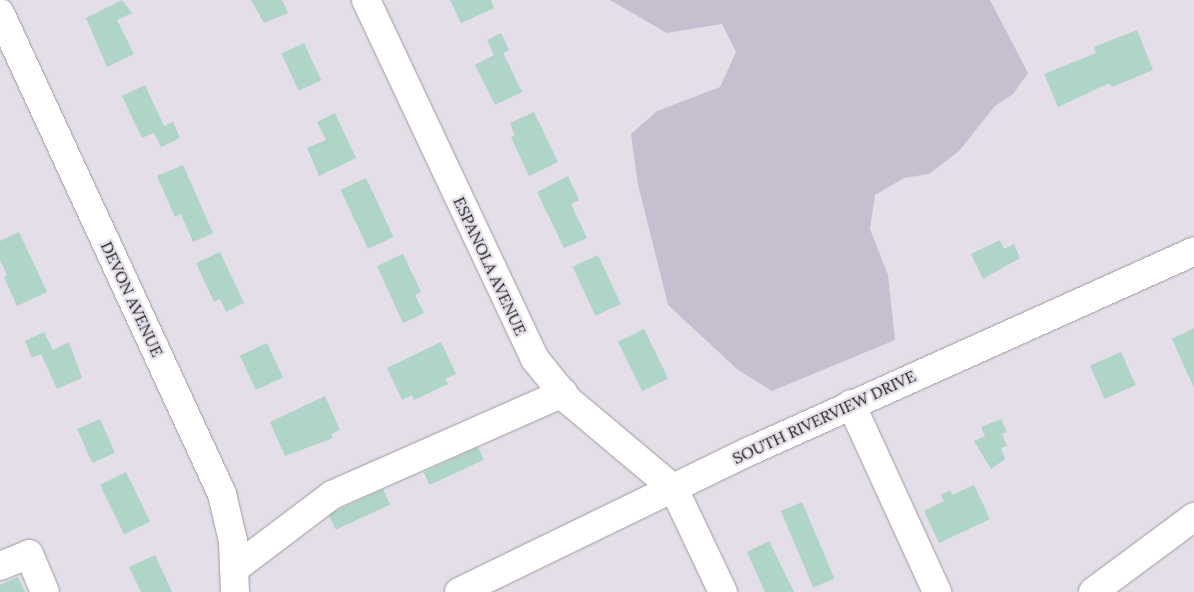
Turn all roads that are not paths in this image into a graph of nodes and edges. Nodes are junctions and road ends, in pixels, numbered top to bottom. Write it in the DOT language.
graph roads {
  1 [pos="366,0"];
  2 [pos="0,13"];
  3 [pos="1194,251"];
  4 [pos="563,393"];
  5 [pos="852,404"];
  6 [pos="674,489"];
  7 [pos="1194,517"];
  8 [pos="0,566"];
  9 [pos="235,580"];
  10 [pos="1122,583"];
  11 [pos="493,585"];
  12 [pos="45,592"];
  13 [pos="459,592"];
  14 [pos="724,592"];
  15 [pos="937,592"];
  16 [pos="1093,592"];
  1 -- 4 [label="street, ESPANOLA AVENUE"];
  2 -- 9 [label="street, DEVON AVENUE"];
  3 -- 5 [label="street, SOUTH RIVERVIEW DRIVE"];
  4 -- 6 [label="street, ESPANOLA AVENUE"];
  4 -- 9 [label="street"];
  5 -- 6 [label="street, SOUTH RIVERVIEW DRIVE"];
  5 -- 15 [label="street"];
  6 -- 11 [label="street, SOUTH RIVERVIEW DRIVE"];
  6 -- 14 [label="street"];
  7 -- 10 [label="street"];
  8 -- 12 [label="street"];
  10 -- 16 [label="street"];
  11 -- 13 [label="street, SOUTH RIVERVIEW DRIVE"];
}
